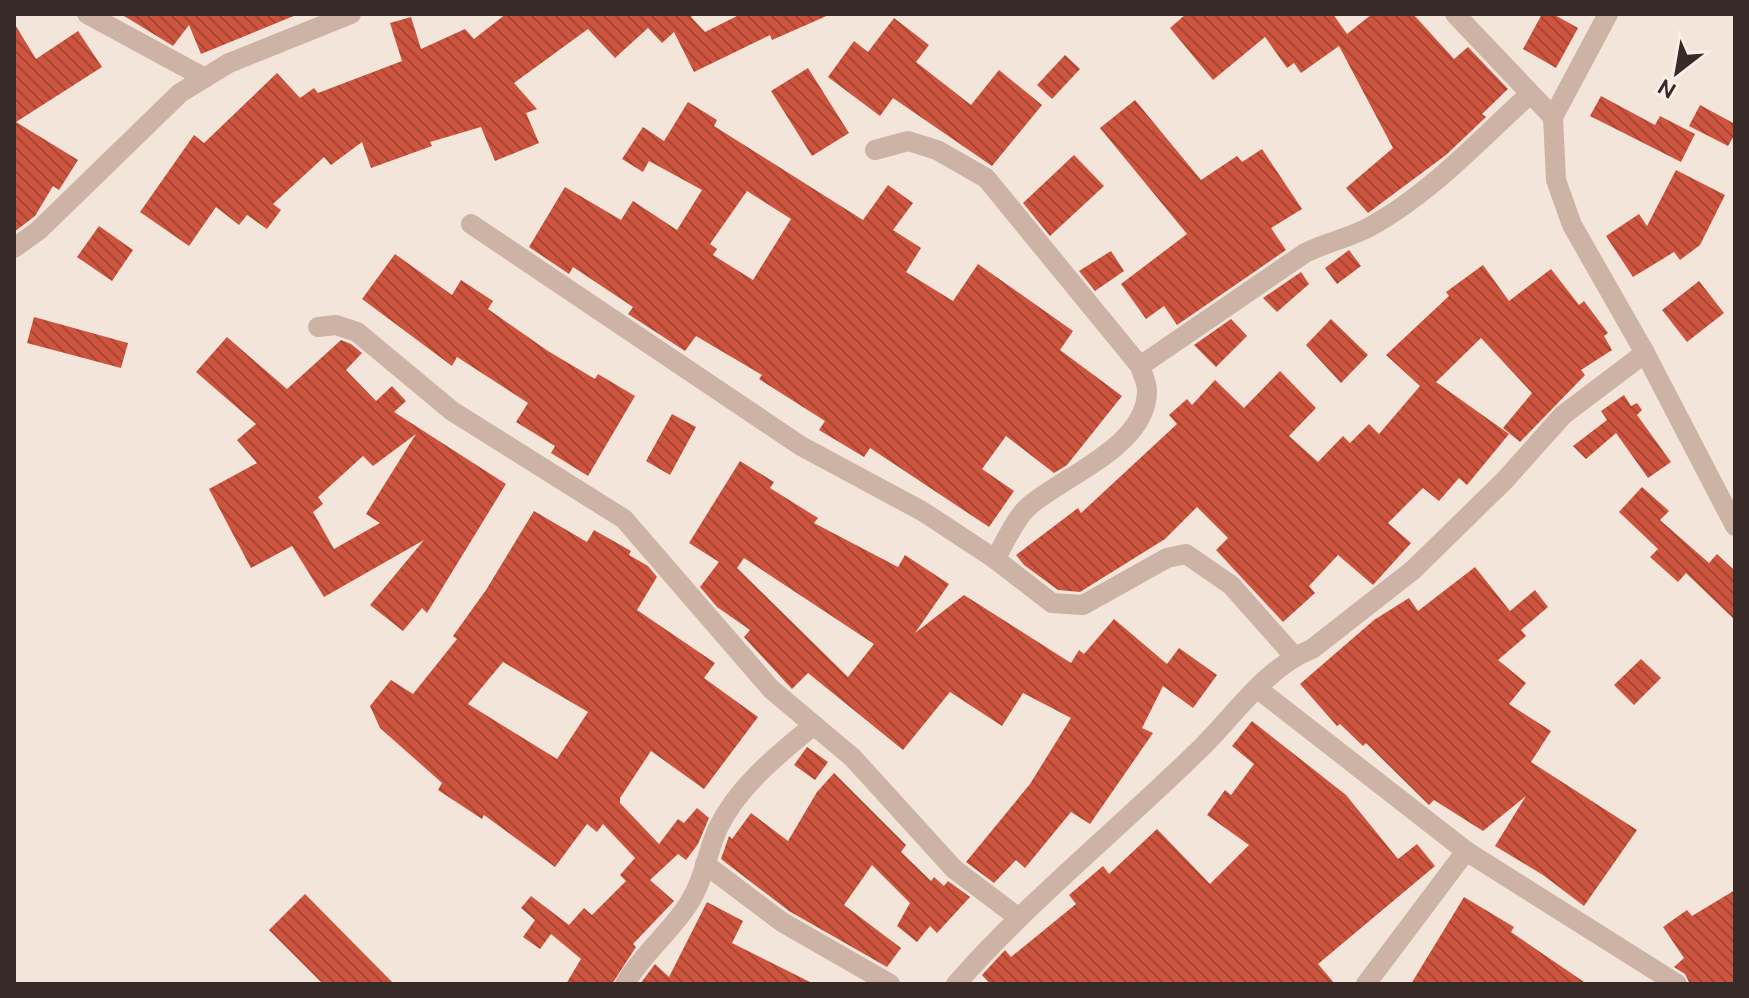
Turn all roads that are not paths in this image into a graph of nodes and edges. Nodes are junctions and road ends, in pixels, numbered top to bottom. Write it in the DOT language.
graph roads {
  1 [pos="87,14"];
  2 [pos="351,14"];
  3 [pos="1455,14"];
  4 [pos="1608,14"];
  5 [pos="205,78"];
  6 [pos="1529,95"];
  7 [pos="1553,117"];
  8 [pos="875,150"];
  9 [pos="471,224"];
  10 [pos="14,248"];
  11 [pos="318,327"];
  12 [pos="1645,353"];
  13 [pos="1140,366"];
  14 [pos="1735,526"];
  15 [pos="995,559"];
  16 [pos="1294,656"];
  17 [pos="1258,689"];
  18 [pos="814,725"];
  19 [pos="1466,851"];
  20 [pos="705,864"];
  21 [pos="1019,918"];
  22 [pos="625,984"];
  23 [pos="890,984"];
  24 [pos="956,984"];
  25 [pos="1366,984"];
  26 [pos="1677,984"];
  1 -- 5 [label="street"];
  2 -- 5 [label="street"];
  3 -- 6 [label="street"];
  4 -- 7 [label="street"];
  5 -- 10 [label="street"];
  6 -- 7 [label="street"];
  6 -- 13 [label="street"];
  7 -- 12 [label="street"];
  8 -- 13 [label="street"];
  9 -- 15 [label="street"];
  11 -- 18 [label="street"];
  12 -- 14 [label="street"];
  12 -- 16 [label="street"];
  13 -- 15 [label="street"];
  15 -- 16 [label="street"];
  16 -- 17 [label="street"];
  17 -- 19 [label="street"];
  17 -- 21 [label="street"];
  18 -- 20 [label="street"];
  18 -- 21 [label="street"];
  19 -- 25 [label="street"];
  19 -- 26 [label="street"];
  20 -- 22 [label="street"];
  20 -- 23 [label="street"];
  21 -- 24 [label="street"];
}
